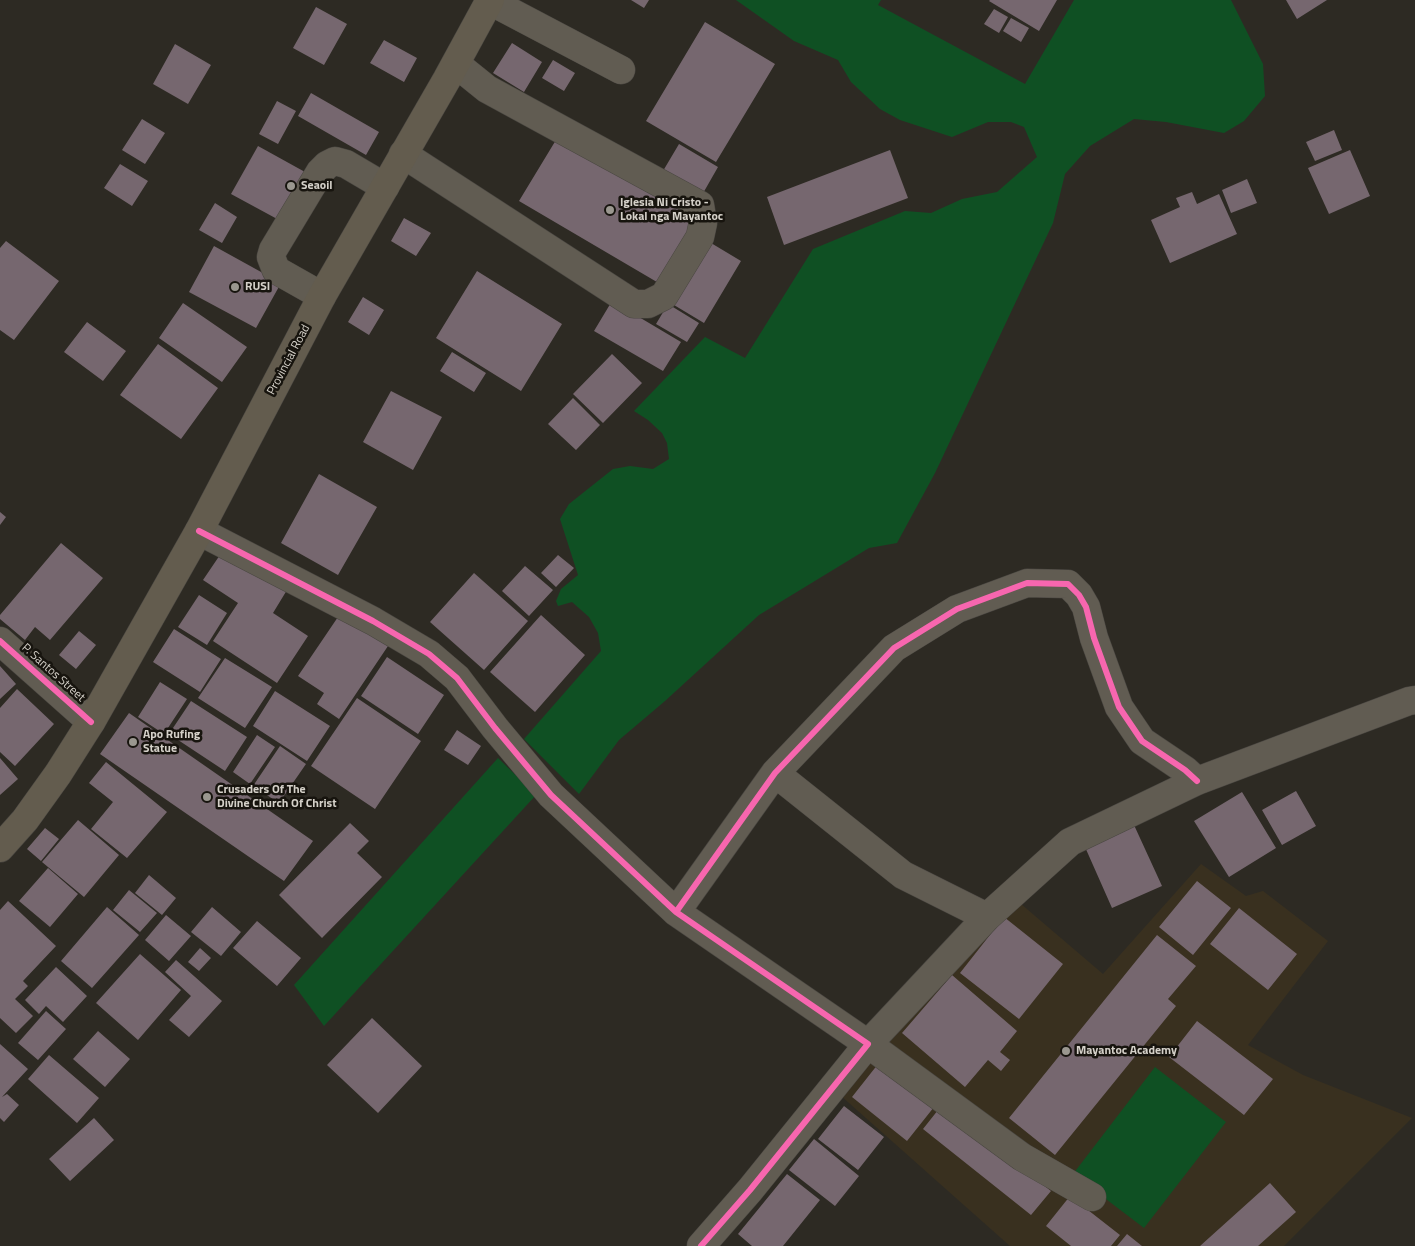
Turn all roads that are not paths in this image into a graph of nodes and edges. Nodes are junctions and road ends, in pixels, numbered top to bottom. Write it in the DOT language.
graph roads {
  1 [pos="490,0"];
  2 [pos="456,64"];
  3 [pos="621,70"];
  4 [pos="403,154"];
  5 [pos="385,187"];
  6 [pos="322,296"];
  7 [pos="200,531"];
  8 [pos="0,641"];
  9 [pos="1415,700"];
  10 [pos="91,722"];
  11 [pos="775,773"];
  12 [pos="1197,781"];
  13 [pos="0,848"];
  14 [pos="676,912"];
  15 [pos="986,917"];
  16 [pos="868,1044"];
  17 [pos="1092,1196"];
  18 [pos="701,1246"];
  1 -- 2 [label="main road, Provincial Road"];
  1 -- 3 [label="street"];
  2 -- 4 [label="main road, Provincial Road"];
  2 -- 4 [label="street"];
  4 -- 5 [label="main road, Provincial Road"];
  5 -- 6 [label="main road, Provincial Road"];
  5 -- 6 [label="street"];
  6 -- 7 [label="main road, Provincial Road"];
  7 -- 10 [label="main road, Provincial Road"];
  7 -- 14 [label="street"];
  8 -- 10 [label="street, P. Santos Street"];
  9 -- 12 [label="street"];
  10 -- 13 [label="main road, Provincial Road"];
  11 -- 12 [label="street"];
  11 -- 14 [label="street"];
  11 -- 15 [label="street"];
  12 -- 15 [label="street"];
  14 -- 16 [label="street"];
  15 -- 16 [label="street"];
  16 -- 17 [label="street"];
  16 -- 18 [label="street"];
}
